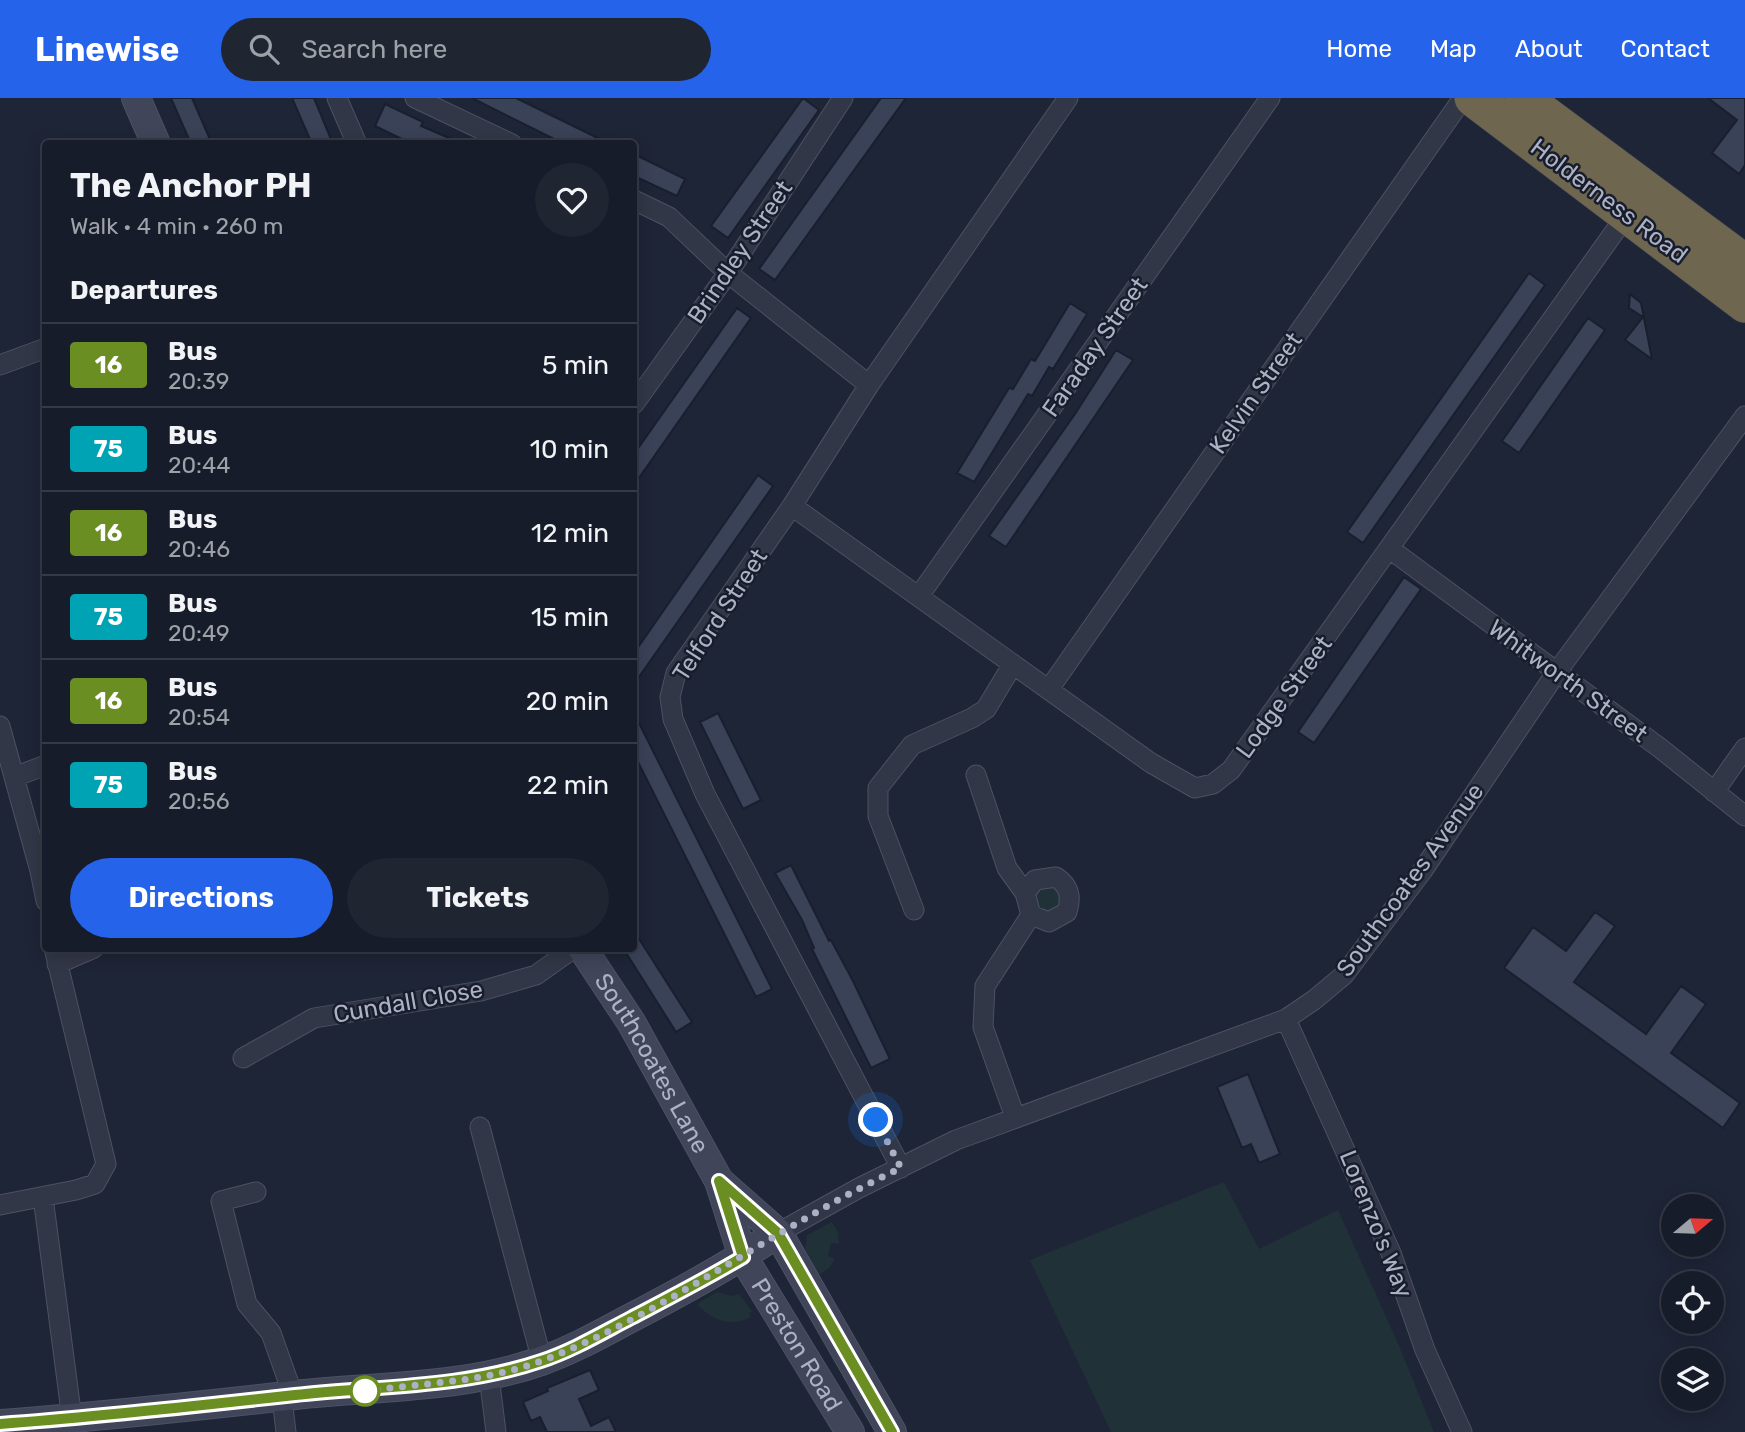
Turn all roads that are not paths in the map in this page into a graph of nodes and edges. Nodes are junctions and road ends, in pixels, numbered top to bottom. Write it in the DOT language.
graph roads {
  1 [pos="136,98"];
  2 [pos="337,98"];
  3 [pos="415,98"];
  4 [pos="844,98"];
  5 [pos="1068,98"];
  6 [pos="1270,98"];
  7 [pos="1464,98"];
  8 [pos="1473,98"];
  9 [pos="1523,98"];
  10 [pos="154,140"];
  11 [pos="355,140"];
  12 [pos="504,140"];
  13 [pos="637,201"];
  14 [pos="1636,202"];
  15 [pos="1745,263"];
  16 [pos="728,273"];
  17 [pos="1745,304"];
  18 [pos="42,349"];
  19 [pos="0,365"];
  20 [pos="869,386"];
  21 [pos="637,400"];
  22 [pos="1745,416"];
  23 [pos="792,506"];
  24 [pos="1390,549"];
  25 [pos="919,596"];
  26 [pos="1013,664"];
  27 [pos="1556,673"];
  28 [pos="1049,689"];
  29 [pos="0,726"];
  30 [pos="1745,748"];
  31 [pos="42,766"];
  32 [pos="976,775"];
  33 [pos="14,777"];
  34 [pos="1714,792"];
  35 [pos="1745,816"];
  36 [pos="42,882"];
  37 [pos="1025,893"];
  38 [pos="914,911"];
  39 [pos="1031,915"];
  40 [pos="75,952"];
  41 [pos="568,952"];
  42 [pos="585,952"];
  43 [pos="56,956"];
  44 [pos="1286,1019"];
  45 [pos="243,1058"];
  46 [pos="1015,1117"];
  47 [pos="480,1127"];
  48 [pos="901,1168"];
  49 [pos="719,1181"];
  50 [pos="256,1192"];
  51 [pos="43,1197"];
  52 [pos="0,1205"];
  53 [pos="778,1233"];
  54 [pos="743,1257"];
  55 [pos="542,1361"];
  56 [pos="489,1376"];
  57 [pos="288,1396"];
  58 [pos="72,1419"];
  59 [pos="133,1422"];
  60 [pos="0,1424"];
  61 [pos="286,1432"];
  62 [pos="496,1432"];
  63 [pos="850,1432"];
  64 [pos="892,1432"];
  65 [pos="1462,1432"];
  1 -- 10 [label="street"];
  2 -- 11 [label="street"];
  3 -- 12 [label="street"];
  4 -- 16 [label="street, Brindley Street"];
  5 -- 20 [label="street, Telford Street"];
  6 -- 25 [label="street, Faraday Street"];
  7 -- 28 [label="street, Kelvin Street"];
  8 -- 14 [label="highway, Holderness Road"];
  9 -- 14 [label="highway, Holderness Road"];
  13 -- 16 [label="street"];
  14 -- 15 [label="highway, Holderness Road"];
  14 -- 17 [label="highway, Holderness Road"];
  14 -- 24 [label="street, Lodge Street"];
  16 -- 20 [label="street"];
  16 -- 21 [label="street, Brindley Street"];
  18 -- 19 [label="street"];
  20 -- 23 [label="street, Telford Street"];
  22 -- 27 [label="street, Southcoates Avenue"];
  23 -- 25 [label="street, Lodge Street"];
  23 -- 48 [label="street, Telford Street"];
  24 -- 27 [label="street, Whitworth Street"];
  24 -- 28 [label="street, Lodge Street"];
  25 -- 26 [label="street, Lodge Street"];
  26 -- 28 [label="street, Lodge Street"];
  26 -- 38 [label="street"];
  27 -- 34 [label="street, Whitworth Street"];
  27 -- 44 [label="street, Southcoates Avenue"];
  29 -- 33 [label="street"];
  30 -- 34 [label="street"];
  31 -- 33 [label="street"];
  32 -- 37 [label="street"];
  33 -- 36 [label="street"];
  34 -- 35 [label="street, Whitworth Street"];
  37 -- 39 [label="street"];
  37 -- 39 [label="street"];
  39 -- 46 [label="street"];
  40 -- 43 [label="street"];
  41 -- 45 [label="street, Cundall Close"];
  42 -- 49 [label="street, Southcoates Lane"];
  43 -- 51 [label="street"];
  44 -- 46 [label="street, Southcoates Avenue"];
  44 -- 65 [label="street, Lorenzo's Way"];
  46 -- 48 [label="street, Southcoates Avenue"];
  47 -- 55 [label="street"];
  48 -- 53 [label="street, Southcoates Avenue"];
  49 -- 53 [label="street, Southcoates Lane"];
  49 -- 54 [label="street, Southcoates Lane"];
  50 -- 57 [label="street"];
  51 -- 52 [label="street"];
  51 -- 58 [label="street"];
  53 -- 54 [label="street"];
  53 -- 64 [label="street, Preston Road"];
  54 -- 55 [label="street"];
  54 -- 63 [label="street, Preston Road"];
  55 -- 56 [label="street"];
  56 -- 57 [label="street"];
  56 -- 62 [label="street"];
  57 -- 59 [label="street"];
  57 -- 61 [label="street"];
  58 -- 59 [label="street"];
  58 -- 60 [label="street"];
}
